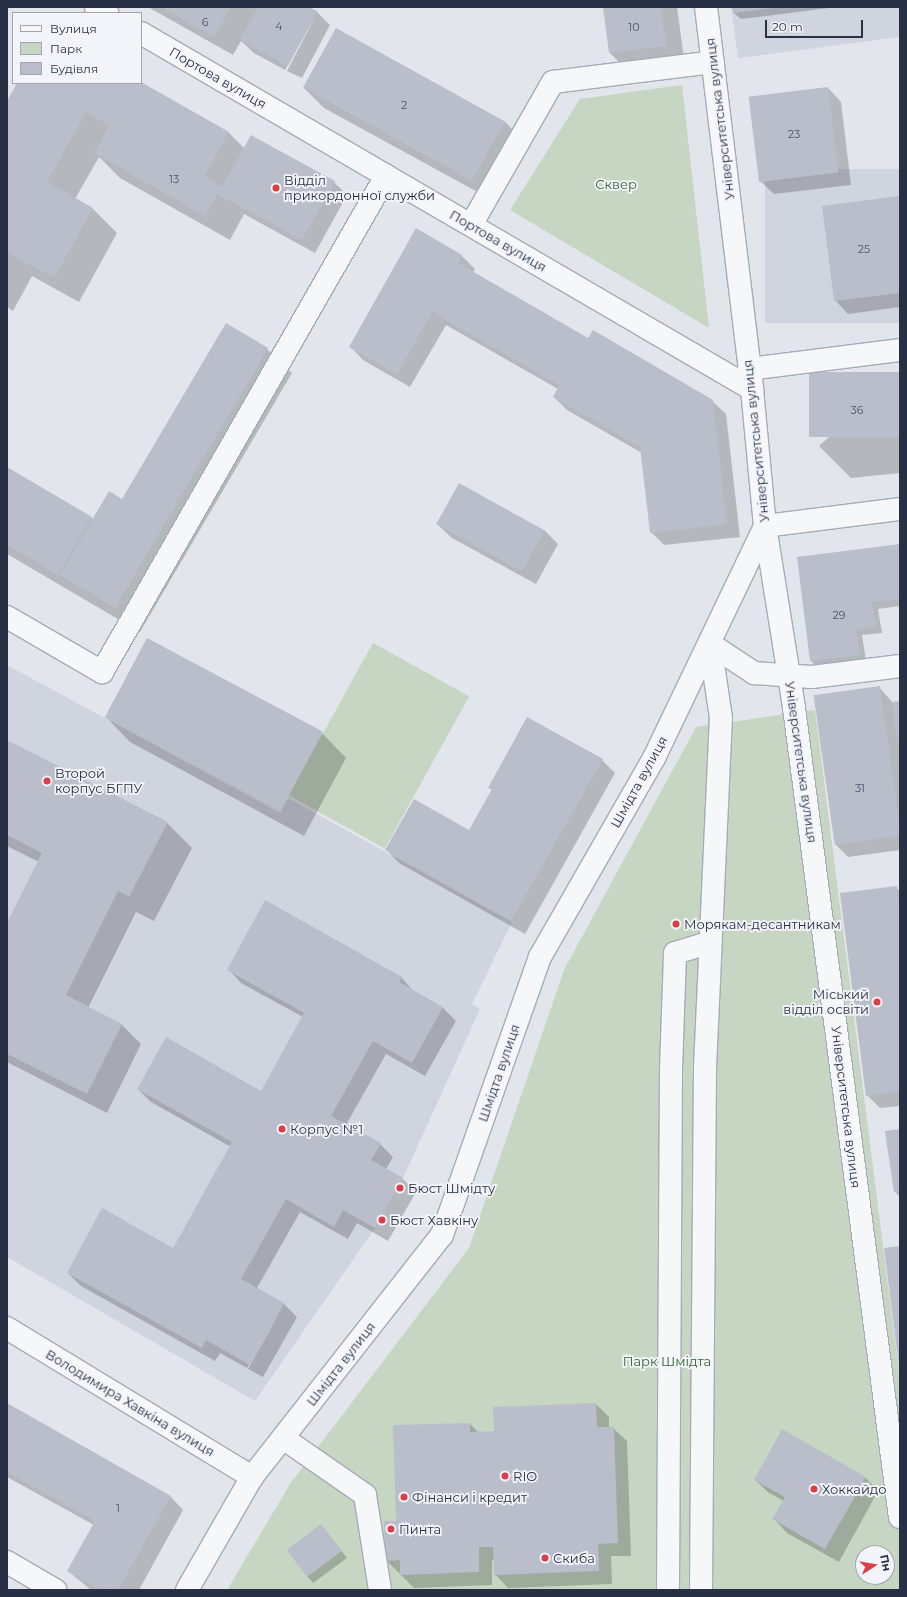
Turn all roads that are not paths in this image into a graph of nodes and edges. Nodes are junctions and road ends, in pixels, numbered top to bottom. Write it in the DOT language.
graph roads {
  1 [pos="96,7"];
  2 [pos="706,7"];
  3 [pos="105,12"];
  4 [pos="142,34"];
  5 [pos="713,62"];
  6 [pos="386,176"];
  7 [pos="471,225"];
  8 [pos="900,350"];
  9 [pos="751,379"];
  10 [pos="900,508"];
  11 [pos="765,526"];
  12 [pos="7,617"];
  13 [pos="710,644"];
  14 [pos="900,666"];
  15 [pos="790,676"];
  16 [pos="710,942"];
  17 [pos="7,1328"];
  18 [pos="283,1438"];
  19 [pos="252,1477"];
  20 [pos="900,1517"];
  21 [pos="7,1562"];
  22 [pos="55,1590"];
  23 [pos="187,1590"];
  24 [pos="380,1590"];
  25 [pos="668,1590"];
  26 [pos="701,1590"];
  1 -- 3 [label="street"];
  2 -- 5 [label="street, Університетська вулиця"];
  4 -- 6 [label="street, Портова вулиця"];
  5 -- 7 [label="street"];
  5 -- 9 [label="street, Університетська вулиця"];
  6 -- 7 [label="street, Портова вулиця"];
  6 -- 12 [label="street"];
  7 -- 9 [label="street, Портова вулиця"];
  8 -- 9 [label="street"];
  9 -- 11 [label="street, Університетська вулиця"];
  10 -- 11 [label="street"];
  11 -- 13 [label="street, Шмідта вулиця"];
  11 -- 15 [label="street, Університетська вулиця"];
  13 -- 15 [label="street"];
  13 -- 16 [label="street"];
  13 -- 18 [label="street, Шмідта вулиця"];
  14 -- 15 [label="street"];
  15 -- 20 [label="street, Університетська вулиця"];
  16 -- 25 [label="street"];
  16 -- 26 [label="street"];
  17 -- 19 [label="street, Володимира Хавкіна вулиця"];
  18 -- 19 [label="street, Шмідта вулиця"];
  18 -- 24 [label="street"];
  19 -- 23 [label="street, Шмідта вулиця"];
  21 -- 22 [label="street"];
}
